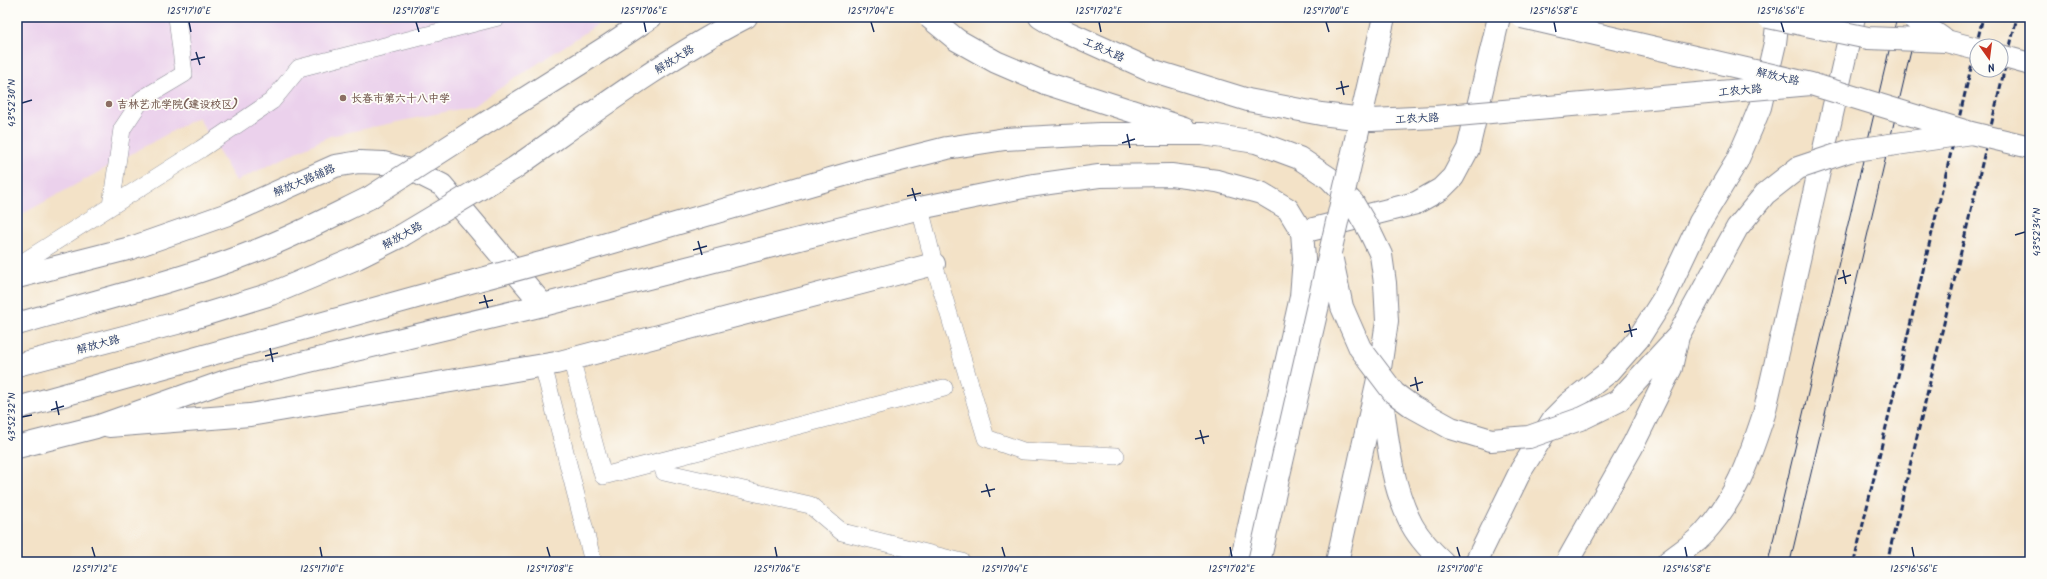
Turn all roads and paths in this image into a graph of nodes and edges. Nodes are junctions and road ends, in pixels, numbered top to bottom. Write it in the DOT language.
graph roads {
  1 [pos="177,17"];
  2 [pos="498,17"];
  3 [pos="651,17"];
  4 [pos="746,17"];
  5 [pos="928,17"];
  6 [pos="1040,17"];
  7 [pos="1384,17"];
  8 [pos="1500,17"];
  9 [pos="1522,17"];
  10 [pos="1768,17"];
  11 [pos="1778,17"];
  12 [pos="1854,17"];
  13 [pos="1912,17"];
  14 [pos="1946,41"];
  15 [pos="1969,47"];
  16 [pos="2009,58"];
  17 [pos="2030,64"];
  18 [pos="1811,84"];
  19 [pos="1971,133"];
  20 [pos="1203,134"];
  21 [pos="2030,147"];
  22 [pos="111,206"];
  23 [pos="920,208"];
  24 [pos="1302,232"];
  25 [pos="1331,255"];
  26 [pos="934,264"];
  27 [pos="17,266"];
  28 [pos="17,277"];
  29 [pos="543,305"];
  30 [pos="17,324"];
  31 [pos="1678,336"];
  32 [pos="571,358"];
  33 [pos="17,365"];
  34 [pos="543,365"];
  35 [pos="1379,375"];
  36 [pos="944,388"];
  37 [pos="17,408"];
  38 [pos="96,427"];
  39 [pos="17,447"];
  40 [pos="1116,456"];
  41 [pos="661,461"];
  42 [pos="1703,534"];
  43 [pos="593,562"];
  44 [pos="962,562"];
  45 [pos="1241,562"];
  46 [pos="1259,562"];
  47 [pos="1337,562"];
  48 [pos="1443,562"];
  49 [pos="1476,562"];
  50 [pos="1567,562"];
  51 [pos="1668,562"];
  52 [pos="1688,562"];
  1 -- 22 [label="lane"];
  2 -- 22 [label="lane"];
  3 -- 30 [label="main road, bridge"];
  4 -- 33 [label="main road, 解放大路, bridge"];
  5 -- 20 [label="main road, bridge"];
  6 -- 18 [label="main road, 工农大路, bridge"];
  7 -- 25 [label="main road, bridge"];
  8 -- 24 [label="main road"];
  9 -- 18 [label="main road, 解放大路, bridge"];
  10 -- 14 [label="main road, bridge"];
  11 -- 49 [label="main road"];
  12 -- 42 [label="main road"];
  13 -- 14 [label="main road, bridge"];
  14 -- 15 [label="main road, bridge"];
  16 -- 17 [label="main road, bridge"];
  18 -- 19 [label="main road, 解放大路, bridge"];
  19 -- 21 [label="main road, 解放大路, bridge"];
  19 -- 31 [label="main road, bridge"];
  20 -- 35 [label="main road, bridge"];
  20 -- 37 [label="main road, bridge"];
  22 -- 27 [label="lane"];
  23 -- 24 [label="main road"];
  23 -- 26 [label="lane"];
  23 -- 29 [label="main road"];
  24 -- 45 [label="main road"];
  25 -- 31 [label="main road, bridge"];
  25 -- 46 [label="main road, bridge"];
  26 -- 32 [label="main road"];
  26 -- 40 [label="lane"];
  28 -- 29 [label="main road, 解放大路辅路"];
  29 -- 38 [label="main road"];
  31 -- 50 [label="main road, bridge"];
  32 -- 34 [label="main road"];
  32 -- 41 [label="lane"];
  34 -- 38 [label="main road"];
  34 -- 43 [label="lane"];
  35 -- 47 [label="main road"];
  35 -- 48 [label="main road"];
  36 -- 41 [label="lane"];
  38 -- 39 [label="main road"];
  41 -- 44 [label="lane"];
  42 -- 51 [label="main road"];
  42 -- 52 [label="main road"];
}
